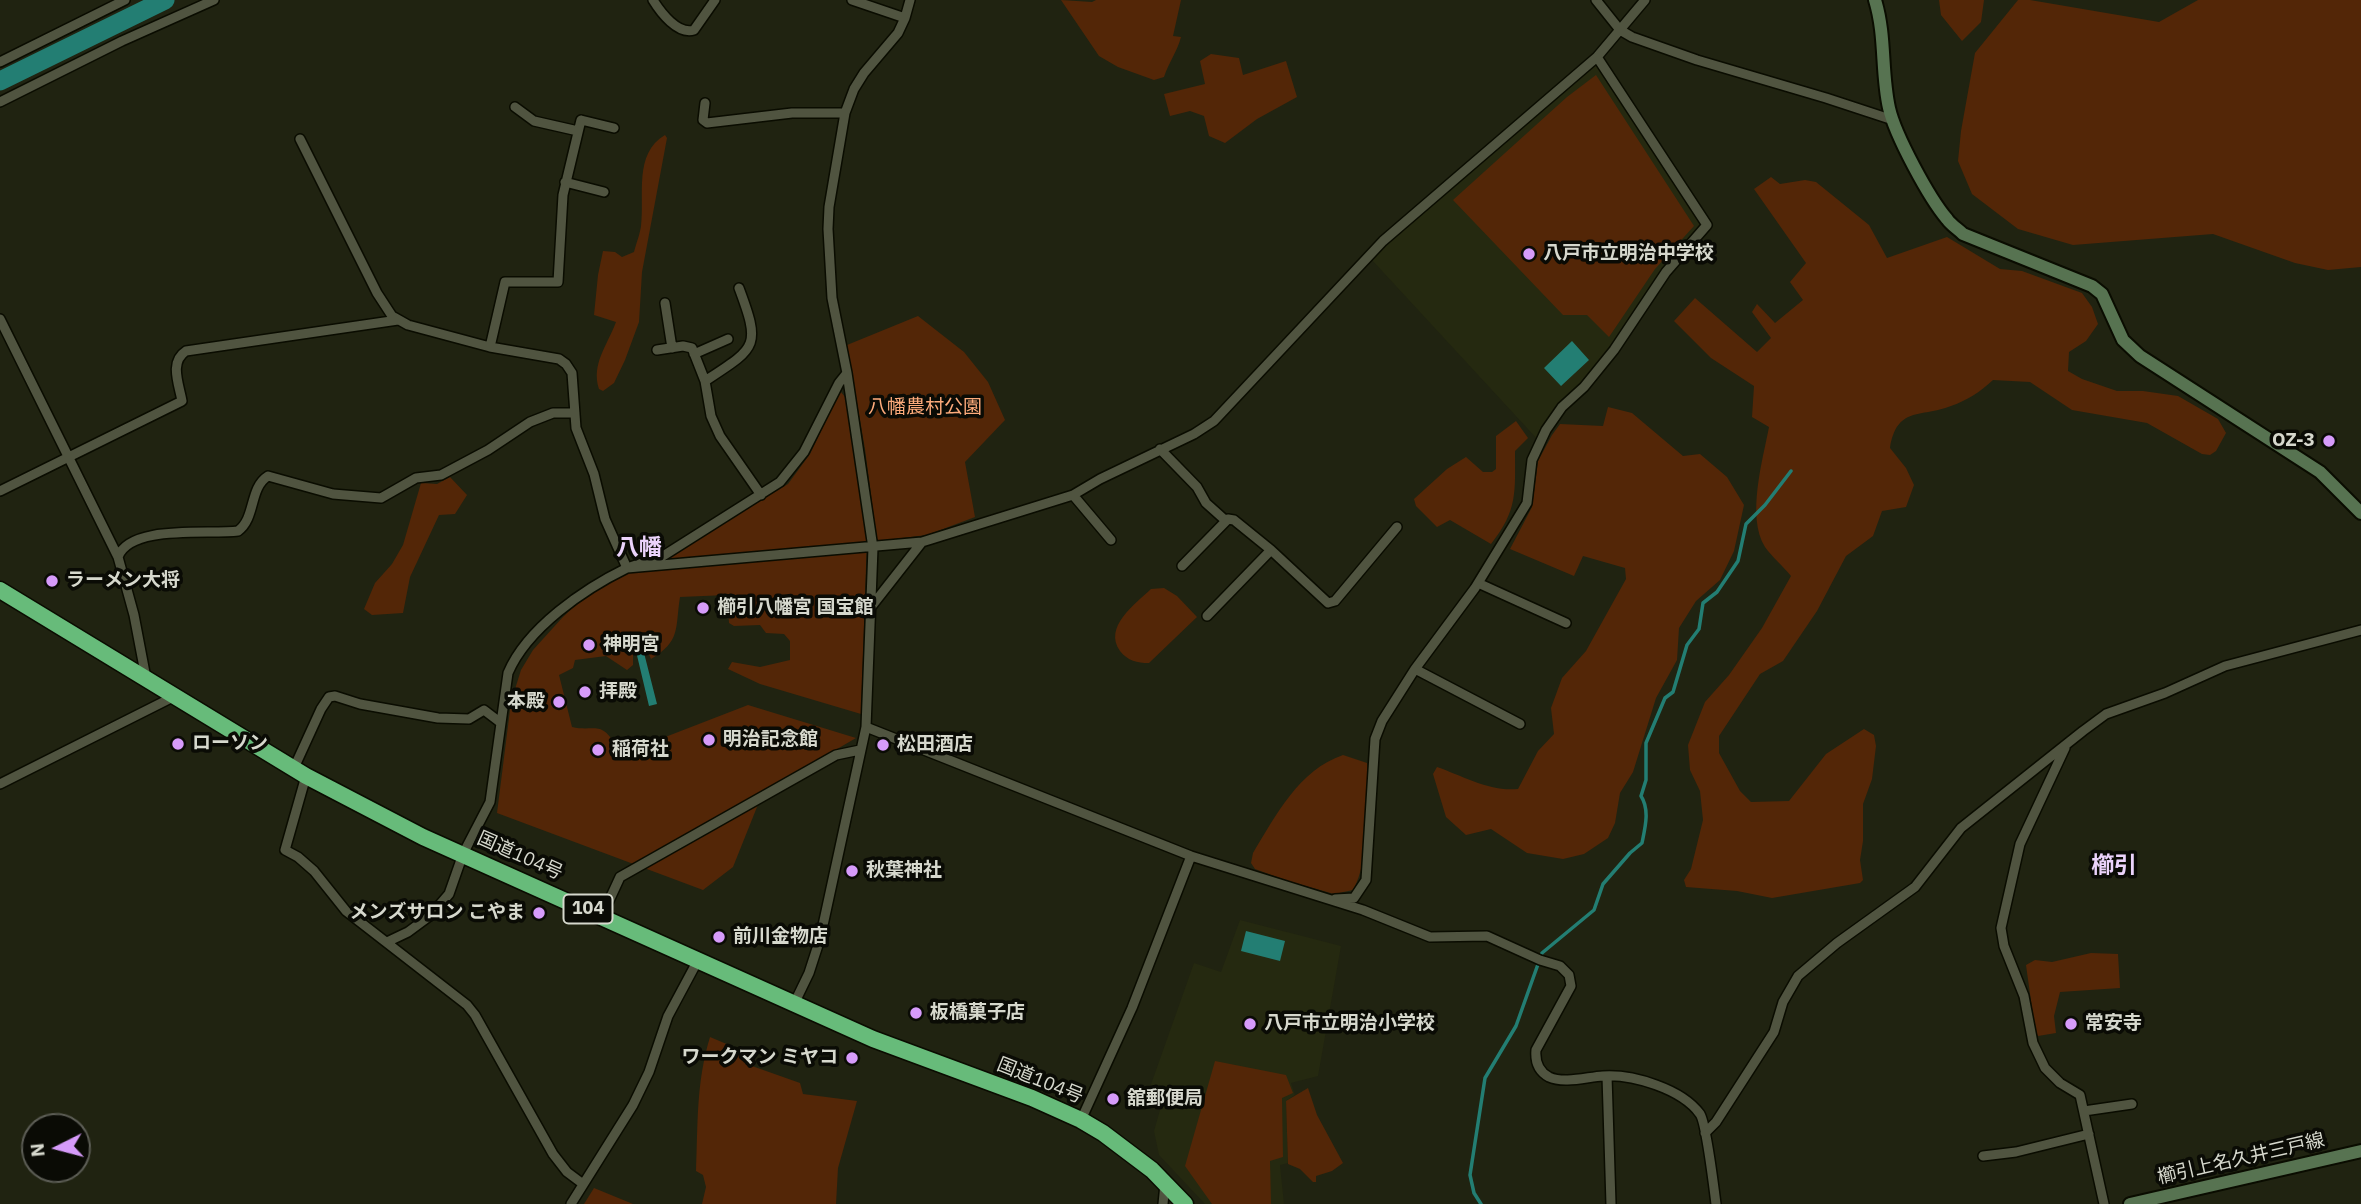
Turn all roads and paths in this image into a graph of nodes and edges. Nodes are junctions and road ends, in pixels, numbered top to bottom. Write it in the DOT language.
graph roads {
  1 [pos="125,0"];
  2 [pos="214,0"];
  3 [pos="653,0"];
  4 [pos="715,0"];
  5 [pos="852,0"];
  6 [pos="909,0"];
  7 [pos="1596,0"];
  8 [pos="1645,0"];
  9 [pos="1875,0"];
  10 [pos="905,18"];
  11 [pos="1620,30"];
  12 [pos="1597,57"];
  13 [pos="0,62"];
  14 [pos="0,102"];
  15 [pos="705,103"];
  16 [pos="515,107"];
  17 [pos="845,113"];
  18 [pos="1892,120"];
  19 [pos="614,128"];
  20 [pos="578,131"];
  21 [pos="300,139"];
  22 [pos="565,182"];
  23 [pos="604,192"];
  24 [pos="739,288"];
  25 [pos="665,303"];
  26 [pos="0,319"];
  27 [pos="398,320"];
  28 [pos="729,339"];
  29 [pos="490,346"];
  30 [pos="672,348"];
  31 [pos="657,349"];
  32 [pos="694,354"];
  33 [pos="847,373"];
  34 [pos="705,381"];
  35 [pos="575,413"];
  36 [pos="1160,449"];
  37 [pos="69,458"];
  38 [pos="0,491"];
  39 [pos="761,495"];
  40 [pos="1073,495"];
  41 [pos="2361,513"];
  42 [pos="1225,520"];
  43 [pos="1397,527"];
  44 [pos="1111,540"];
  45 [pos="922,542"];
  46 [pos="873,548"];
  47 [pos="1271,550"];
  48 [pos="118,557"];
  49 [pos="1182,566"];
  50 [pos="627,568"];
  51 [pos="1478,583"];
  52 [pos="0,590"];
  53 [pos="871,607"];
  54 [pos="1207,617"];
  55 [pos="1566,623"];
  56 [pos="2361,630"];
  57 [pos="1415,668"];
  58 [pos="146,678"];
  59 [pos="175,696"];
  60 [pos="501,723"];
  61 [pos="1520,724"];
  62 [pos="866,727"];
  63 [pos="2066,746"];
  64 [pos="860,750"];
  65 [pos="300,772"];
  66 [pos="0,784"];
  67 [pos="463,854"];
  68 [pos="1191,856"];
  69 [pos="1329,900"];
  70 [pos="602,916"];
  71 [pos="387,942"];
  72 [pos="698,960"];
  73 [pos="794,1004"];
  74 [pos="1607,1076"];
  75 [pos="2132,1104"];
  76 [pos="2084,1111"];
  77 [pos="1082,1121"];
  78 [pos="1705,1133"];
  79 [pos="2089,1134"];
  80 [pos="2361,1151"];
  81 [pos="1983,1156"];
  82 [pos="1165,1182"];
  83 [pos="583,1184"];
  84 [pos="571,1204"];
  85 [pos="1163,1204"];
  86 [pos="1185,1204"];
  87 [pos="1611,1204"];
  88 [pos="1716,1204"];
  89 [pos="2104,1204"];
  90 [pos="2130,1204"];
  1 -- 13 [label="street"];
  2 -- 14 [label="street"];
  3 -- 4 [label="street"];
  5 -- 10 [label="street"];
  6 -- 10 [label="street"];
  7 -- 11 [label="street"];
  8 -- 11 [label="street"];
  9 -- 18 [label="street"];
  10 -- 17 [label="street"];
  11 -- 12 [label="street"];
  11 -- 18 [label="street"];
  12 -- 36 [label="street"];
  12 -- 51 [label="street"];
  15 -- 17 [label="street"];
  16 -- 20 [label="street"];
  17 -- 33 [label="street"];
  18 -- 41 [label="street"];
  19 -- 20 [label="street"];
  20 -- 22 [label="street"];
  21 -- 27 [label="street"];
  22 -- 23 [label="street"];
  22 -- 29 [label="street"];
  24 -- 34 [label="street"];
  25 -- 30 [label="street"];
  26 -- 37 [label="street"];
  27 -- 29 [label="street"];
  27 -- 37 [label="street"];
  28 -- 32 [label="street"];
  29 -- 35 [label="street"];
  30 -- 31 [label="street"];
  30 -- 32 [label="street"];
  32 -- 34 [label="street"];
  33 -- 39 [label="street"];
  33 -- 46 [label="street"];
  34 -- 39 [label="street"];
  35 -- 48 [label="street"];
  35 -- 50 [label="street"];
  36 -- 40 [label="street"];
  36 -- 42 [label="street"];
  37 -- 38 [label="street"];
  37 -- 48 [label="street"];
  39 -- 50 [label="street"];
  40 -- 44 [label="street"];
  40 -- 45 [label="street"];
  42 -- 47 [label="street"];
  42 -- 49 [label="street"];
  43 -- 47 [label="street"];
  45 -- 46 [label="street"];
  45 -- 53 [label="street"];
  46 -- 50 [label="street"];
  46 -- 53 [label="street"];
  47 -- 54 [label="street"];
  48 -- 58 [label="street"];
  50 -- 60 [label="street"];
  51 -- 55 [label="street"];
  51 -- 57 [label="street"];
  52 -- 58 [label="highway, 国道104号 / 104"];
  53 -- 62 [label="street"];
  56 -- 63 [label="street"];
  57 -- 61 [label="street"];
  57 -- 69 [label="street"];
  58 -- 59 [label="highway, 国道104号 / 104"];
  59 -- 65 [label="highway, 国道104号 / 104"];
  59 -- 66 [label="street"];
  60 -- 65 [label="street"];
  60 -- 67 [label="street"];
  62 -- 64 [label="street"];
  62 -- 68 [label="street"];
  63 -- 76 [label="street"];
  63 -- 78 [label="street"];
  64 -- 70 [label="street"];
  64 -- 73 [label="street"];
  65 -- 67 [label="highway, 国道104号 / 104"];
  65 -- 71 [label="street"];
  67 -- 70 [label="highway, 国道104号 / 104"];
  67 -- 71 [label="street"];
  68 -- 69 [label="street"];
  68 -- 77 [label="street"];
  69 -- 74 [label="street"];
  70 -- 72 [label="highway, 国道104号 / 104"];
  71 -- 83 [label="street"];
  72 -- 73 [label="highway, 国道104号 / 104"];
  72 -- 83 [label="street"];
  73 -- 77 [label="highway, 国道104号 / 104"];
  74 -- 78 [label="street"];
  74 -- 87 [label="street"];
  75 -- 76 [label="street"];
  76 -- 79 [label="street"];
  77 -- 82 [label="highway, 国道104号 / 104"];
  78 -- 88 [label="street"];
  79 -- 81 [label="street"];
  79 -- 89 [label="street"];
  80 -- 90 [label="street, 櫛引上名久井三戸線"];
  82 -- 85 [label="street"];
  82 -- 86 [label="highway, 国道104号 / 104"];
  83 -- 84 [label="street"];
}
